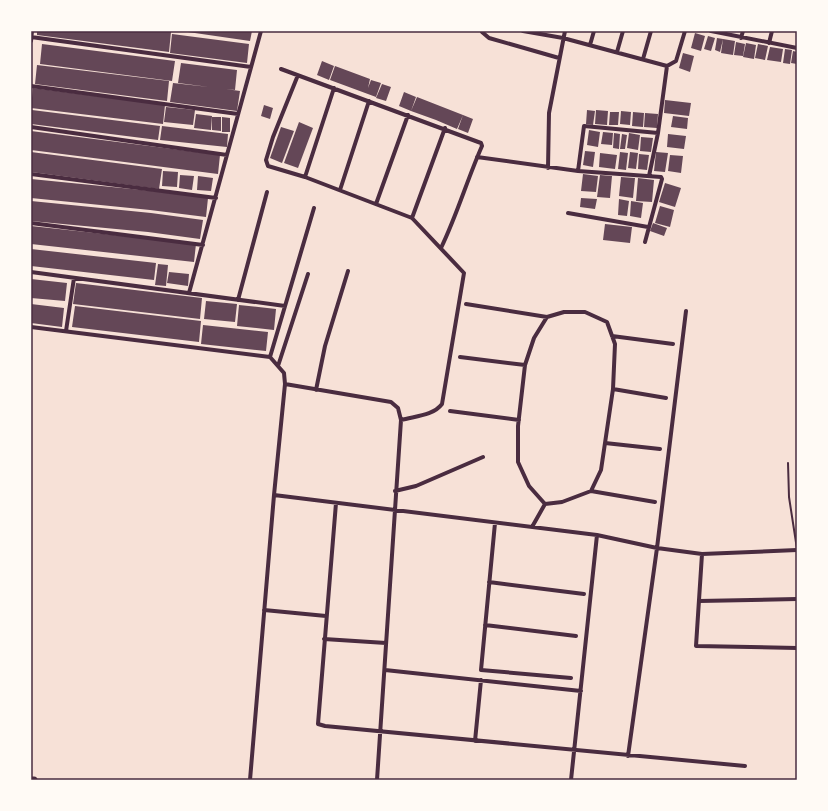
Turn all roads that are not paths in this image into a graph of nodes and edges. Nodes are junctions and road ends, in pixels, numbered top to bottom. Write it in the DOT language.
graph roads {
  1 [pos="32,31"];
  2 [pos="261,31"];
  3 [pos="523,31"];
  4 [pos="565,31"];
  5 [pos="594,31"];
  6 [pos="622,31"];
  7 [pos="651,31"];
  8 [pos="685,31"];
  9 [pos="712,31"];
  10 [pos="743,31"];
  11 [pos="772,31"];
  12 [pos="482,32"];
  13 [pos="536,33"];
  14 [pos="31,37"];
  15 [pos="563,38"];
  16 [pos="741,38"];
  17 [pos="31,41"];
  18 [pos="769,43"];
  19 [pos="590,45"];
  20 [pos="797,48"];
  21 [pos="617,52"];
  22 [pos="559,58"];
  23 [pos="643,59"];
  24 [pos="666,66"];
  25 [pos="251,67"];
  26 [pos="281,69"];
  27 [pos="298,75"];
  28 [pos="31,86"];
  29 [pos="334,88"];
  30 [pos="369,101"];
  31 [pos="238,114"];
  32 [pos="408,115"];
  33 [pos="31,127"];
  34 [pos="445,128"];
  35 [pos="658,133"];
  36 [pos="227,155"];
  37 [pos="477,157"];
  38 [pos="548,168"];
  39 [pos="578,171"];
  40 [pos="31,174"];
  41 [pos="305,176"];
  42 [pos="649,176"];
  43 [pos="340,190"];
  44 [pos="267,192"];
  45 [pos="216,198"];
  46 [pos="376,204"];
  47 [pos="314,208"];
  48 [pos="568,213"];
  49 [pos="412,218"];
  50 [pos="31,223"];
  51 [pos="648,228"];
  52 [pos="645,242"];
  53 [pos="203,245"];
  54 [pos="441,248"];
  55 [pos="348,271"];
  56 [pos="31,272"];
  57 [pos="308,274"];
  58 [pos="74,278"];
  59 [pos="189,293"];
  60 [pos="238,300"];
  61 [pos="466,304"];
  62 [pos="285,306"];
  63 [pos="686,311"];
  64 [pos="547,317"];
  65 [pos="31,327"];
  66 [pos="66,331"];
  67 [pos="612,336"];
  68 [pos="673,344"];
  69 [pos="270,356"];
  70 [pos="460,357"];
  71 [pos="525,365"];
  72 [pos="278,366"];
  73 [pos="285,384"];
  74 [pos="613,389"];
  75 [pos="316,390"];
  76 [pos="666,398"];
  77 [pos="450,411"];
  78 [pos="401,420"];
  79 [pos="519,420"];
  80 [pos="605,443"];
  81 [pos="660,449"];
  82 [pos="483,457"];
  83 [pos="788,463"];
  84 [pos="395,491"];
  85 [pos="591,491"];
  86 [pos="274,495"];
  87 [pos="655,502"];
  88 [pos="336,503"];
  89 [pos="544,504"];
  90 [pos="396,510"];
  91 [pos="495,523"];
  92 [pos="532,527"];
  93 [pos="597,535"];
  94 [pos="657,548"];
  95 [pos="797,550"];
  96 [pos="702,554"];
  97 [pos="489,582"];
  98 [pos="584,594"];
  99 [pos="797,599"];
  100 [pos="699,601"];
  101 [pos="264,610"];
  102 [pos="326,616"];
  103 [pos="485,625"];
  104 [pos="576,636"];
  105 [pos="324,639"];
  106 [pos="386,643"];
  107 [pos="797,648"];
  108 [pos="385,670"];
  109 [pos="572,678"];
  110 [pos="481,680"];
  111 [pos="581,691"];
  112 [pos="380,731"];
  113 [pos="475,741"];
  114 [pos="574,751"];
  115 [pos="628,756"];
  116 [pos="745,766"];
  117 [pos="31,780"];
  118 [pos="34,780"];
  119 [pos="250,780"];
  120 [pos="377,780"];
  121 [pos="571,780"];
  1 -- 14 [label="street"];
  2 -- 25 [label="street"];
  3 -- 13 [label="street"];
  4 -- 15 [label="street"];
  5 -- 19 [label="street"];
  6 -- 21 [label="street"];
  7 -- 23 [label="street"];
  8 -- 24 [label="street"];
  9 -- 16 [label="street"];
  10 -- 16 [label="street"];
  11 -- 18 [label="street"];
  12 -- 22 [label="street"];
  13 -- 15 [label="street"];
  14 -- 17 [label="street"];
  14 -- 25 [label="street"];
  15 -- 19 [label="street"];
  15 -- 22 [label="street"];
  16 -- 18 [label="street"];
  18 -- 20 [label="street"];
  19 -- 21 [label="street"];
  21 -- 23 [label="street"];
  22 -- 38 [label="street"];
  23 -- 24 [label="street"];
  24 -- 35 [label="street"];
  25 -- 31 [label="street"];
  26 -- 27 [label="street"];
  27 -- 29 [label="street"];
  27 -- 41 [label="street"];
  28 -- 31 [label="street"];
  29 -- 30 [label="street"];
  29 -- 41 [label="street"];
  30 -- 32 [label="street"];
  30 -- 43 [label="street"];
  31 -- 36 [label="street"];
  32 -- 34 [label="street"];
  32 -- 46 [label="street"];
  33 -- 36 [label="street"];
  34 -- 37 [label="street"];
  34 -- 49 [label="street"];
  35 -- 39 [label="street"];
  35 -- 42 [label="street"];
  36 -- 45 [label="street"];
  37 -- 38 [label="street"];
  37 -- 54 [label="street"];
  38 -- 39 [label="street"];
  39 -- 42 [label="street"];
  40 -- 45 [label="street"];
  41 -- 43 [label="street"];
  42 -- 51 [label="street"];
  43 -- 46 [label="street"];
  44 -- 60 [label="street"];
  45 -- 53 [label="street"];
  46 -- 49 [label="street"];
  47 -- 62 [label="street"];
  48 -- 51 [label="street"];
  49 -- 54 [label="street"];
  50 -- 53 [label="street"];
  51 -- 52 [label="street"];
  53 -- 59 [label="street"];
  54 -- 78 [label="street"];
  55 -- 75 [label="street"];
  56 -- 58 [label="street"];
  57 -- 72 [label="street"];
  58 -- 59 [label="street"];
  58 -- 66 [label="street"];
  59 -- 60 [label="street"];
  60 -- 62 [label="street"];
  61 -- 64 [label="street"];
  62 -- 69 [label="street"];
  63 -- 94 [label="street"];
  64 -- 67 [label="street"];
  64 -- 71 [label="street"];
  65 -- 66 [label="street"];
  66 -- 69 [label="street"];
  67 -- 68 [label="street"];
  67 -- 74 [label="street"];
  69 -- 72 [label="street"];
  70 -- 71 [label="street"];
  71 -- 79 [label="street"];
  72 -- 73 [label="street"];
  73 -- 75 [label="street"];
  73 -- 86 [label="street"];
  74 -- 76 [label="street"];
  74 -- 80 [label="street"];
  75 -- 78 [label="street"];
  77 -- 79 [label="street"];
  78 -- 84 [label="street"];
  79 -- 89 [label="street"];
  80 -- 81 [label="street"];
  80 -- 85 [label="street"];
  82 -- 84 [label="street"];
  83 -- 95 [label="lane"];
  84 -- 90 [label="street"];
  85 -- 87 [label="street"];
  85 -- 89 [label="street"];
  86 -- 88 [label="street"];
  86 -- 101 [label="street"];
  88 -- 90 [label="street"];
  88 -- 102 [label="street"];
  89 -- 92 [label="street"];
  90 -- 91 [label="street"];
  90 -- 106 [label="street"];
  91 -- 92 [label="street"];
  91 -- 97 [label="street"];
  92 -- 93 [label="street"];
  93 -- 94 [label="street"];
  93 -- 111 [label="street"];
  94 -- 96 [label="street"];
  94 -- 115 [label="street"];
  95 -- 96 [label="street"];
  96 -- 100 [label="street"];
  97 -- 98 [label="street"];
  97 -- 103 [label="street"];
  99 -- 100 [label="street"];
  100 -- 107 [label="street"];
  101 -- 102 [label="street"];
  101 -- 119 [label="street"];
  102 -- 105 [label="street"];
  103 -- 104 [label="street"];
  103 -- 109 [label="street"];
  105 -- 106 [label="street"];
  105 -- 112 [label="street"];
  106 -- 108 [label="street"];
  108 -- 110 [label="street"];
  108 -- 112 [label="street"];
  110 -- 111 [label="street"];
  110 -- 113 [label="street"];
  111 -- 114 [label="street"];
  112 -- 113 [label="street"];
  112 -- 120 [label="street"];
  113 -- 114 [label="street"];
  114 -- 115 [label="street"];
  114 -- 121 [label="street"];
  115 -- 116 [label="street"];
  117 -- 118 [label="main road"];
}
